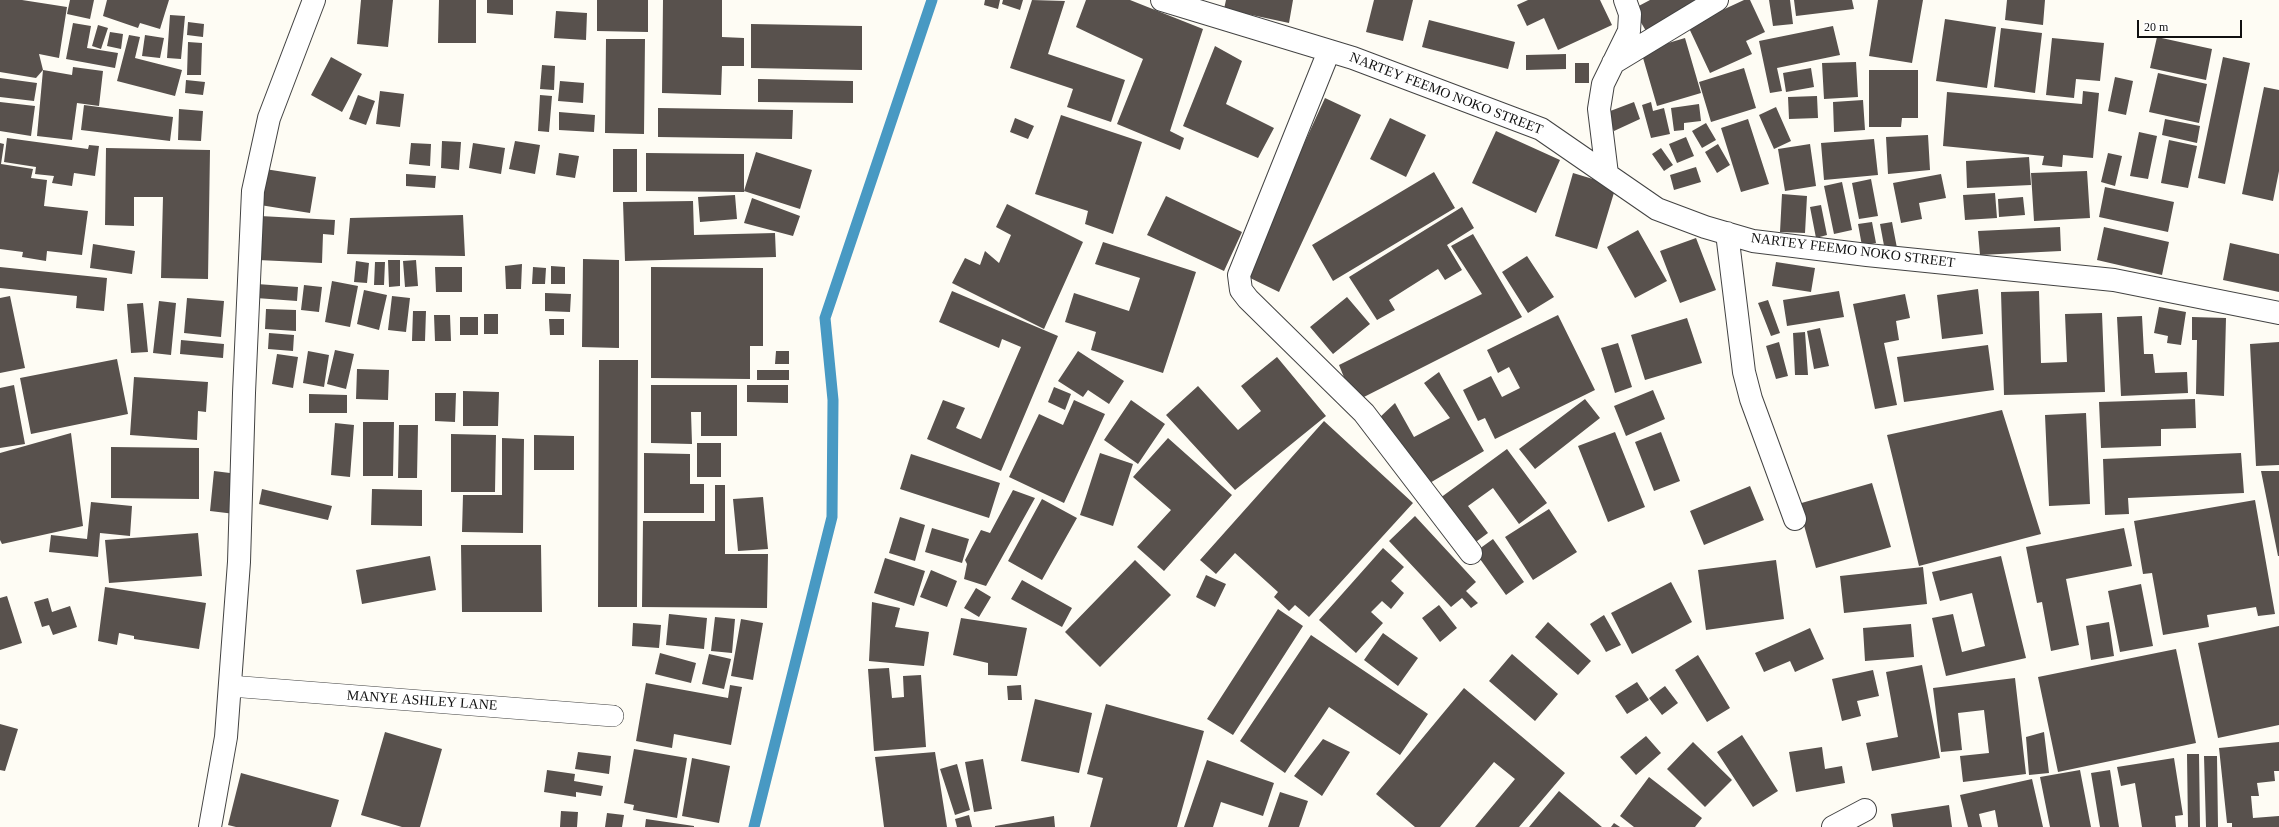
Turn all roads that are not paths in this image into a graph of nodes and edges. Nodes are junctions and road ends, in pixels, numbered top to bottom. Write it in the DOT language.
graph roads {
  1 [pos="313,0"];
  2 [pos="1162,0"];
  3 [pos="1625,0"];
  4 [pos="1717,0"];
  5 [pos="1329,51"];
  6 [pos="1613,63"];
  7 [pos="1607,174"];
  8 [pos="1727,233"];
  9 [pos="2279,313"];
  10 [pos="1795,519"];
  11 [pos="1471,553"];
  12 [pos="230,686"];
  13 [pos="614,716"];
  14 [pos="1865,810"];
  15 [pos="210,827"];
  16 [pos="1833,827"];
  1 -- 12 [label="street"];
  2 -- 5 [label="street, NARTEY FEEMO NOKO STREET"];
  3 -- 6 [label="street"];
  4 -- 6 [label="street"];
  5 -- 7 [label="street, NARTEY FEEMO NOKO STREET"];
  5 -- 11 [label="street"];
  6 -- 7 [label="street"];
  7 -- 8 [label="street, NARTEY FEEMO NOKO STREET"];
  8 -- 9 [label="street, NARTEY FEEMO NOKO STREET"];
  8 -- 10 [label="street"];
  12 -- 13 [label="lane, MANYE ASHLEY LANE"];
  12 -- 15 [label="street"];
  14 -- 16 [label="street"];
}
